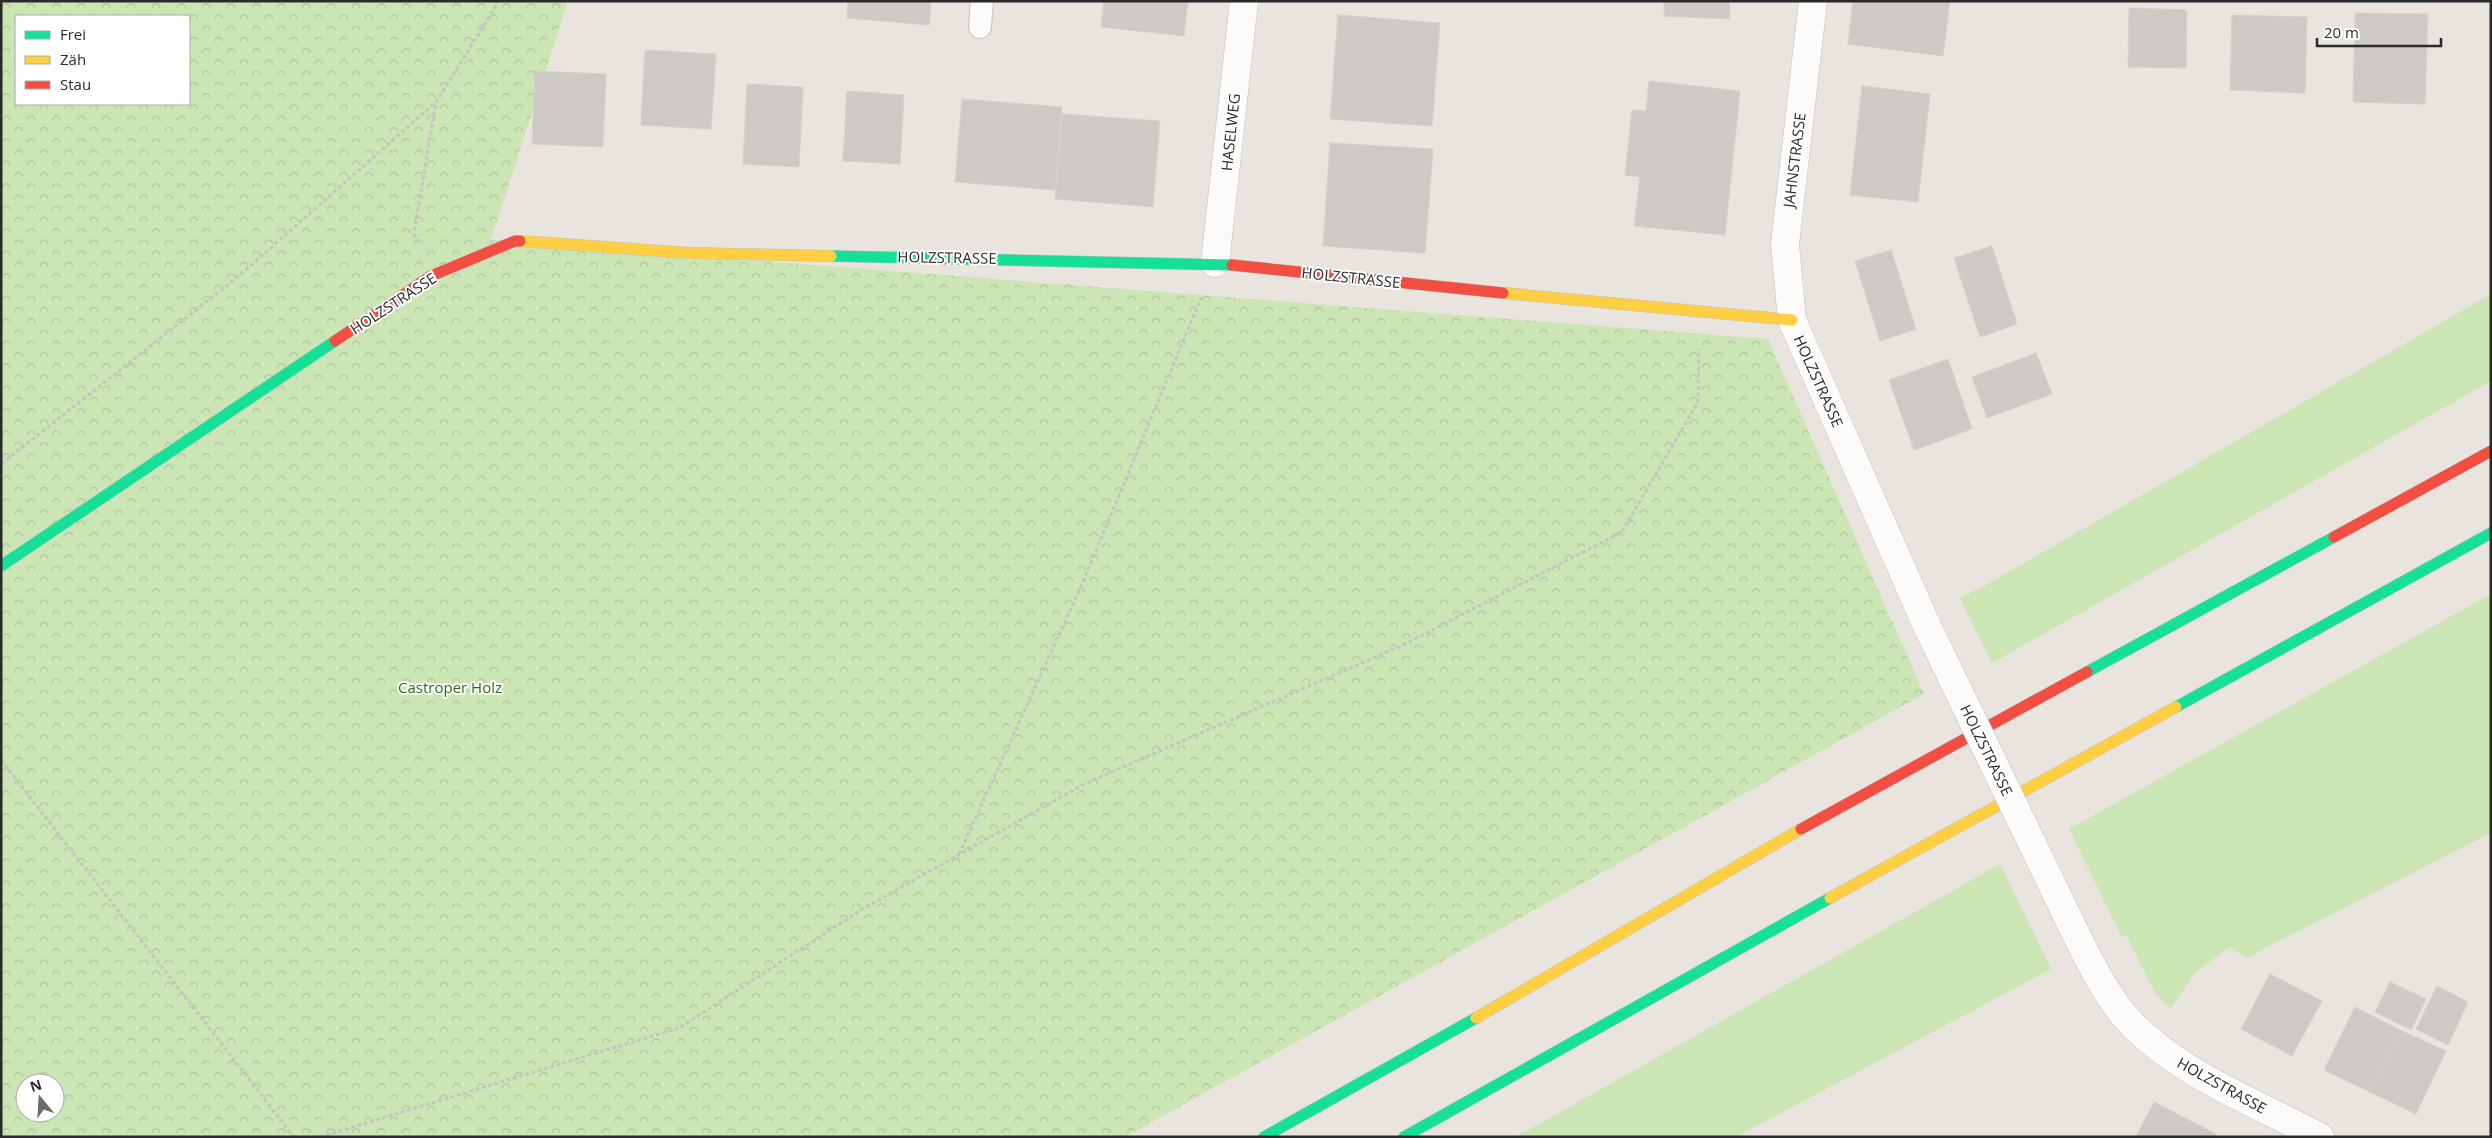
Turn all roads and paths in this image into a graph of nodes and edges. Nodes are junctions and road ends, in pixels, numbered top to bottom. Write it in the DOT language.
graph roads {
  1 [pos="499,1"];
  2 [pos="982,1"];
  3 [pos="1244,1"];
  4 [pos="1813,1"];
  5 [pos="980,27"];
  6 [pos="436,102"];
  7 [pos="1215,263"];
  8 [pos="431,276"];
  9 [pos="1700,313"];
  10 [pos="1792,320"];
  11 [pos="2491,451"];
  12 [pos="1,464"];
  13 [pos="2491,533"];
  14 [pos="1,566"];
  15 [pos="1,760"];
  16 [pos="959,854"];
  17 [pos="294,1137"];
  18 [pos="320,1137"];
  19 [pos="1264,1137"];
  20 [pos="1404,1137"];
  21 [pos="2320,1137"];
  1 -- 6 [label="path"];
  2 -- 5 [label="lane"];
  3 -- 7 [label="street, HASELWEG"];
  4 -- 10 [label="street, JAHNSTRASSE"];
  6 -- 8 [label="path"];
  6 -- 12 [label="path"];
  7 -- 8 [label="main road, HOLZSTRASSE"];
  7 -- 9 [label="main road, HOLZSTRASSE"];
  7 -- 16 [label="path"];
  8 -- 14 [label="main road, HOLZSTRASSE"];
  9 -- 10 [label="main road, HOLZSTRASSE"];
  9 -- 16 [label="path"];
  10 -- 21 [label="street, HOLZSTRASSE, bridge"];
  11 -- 19 [label="main road"];
  13 -- 20 [label="main road"];
  15 -- 17 [label="path"];
  16 -- 18 [label="path"];
}
